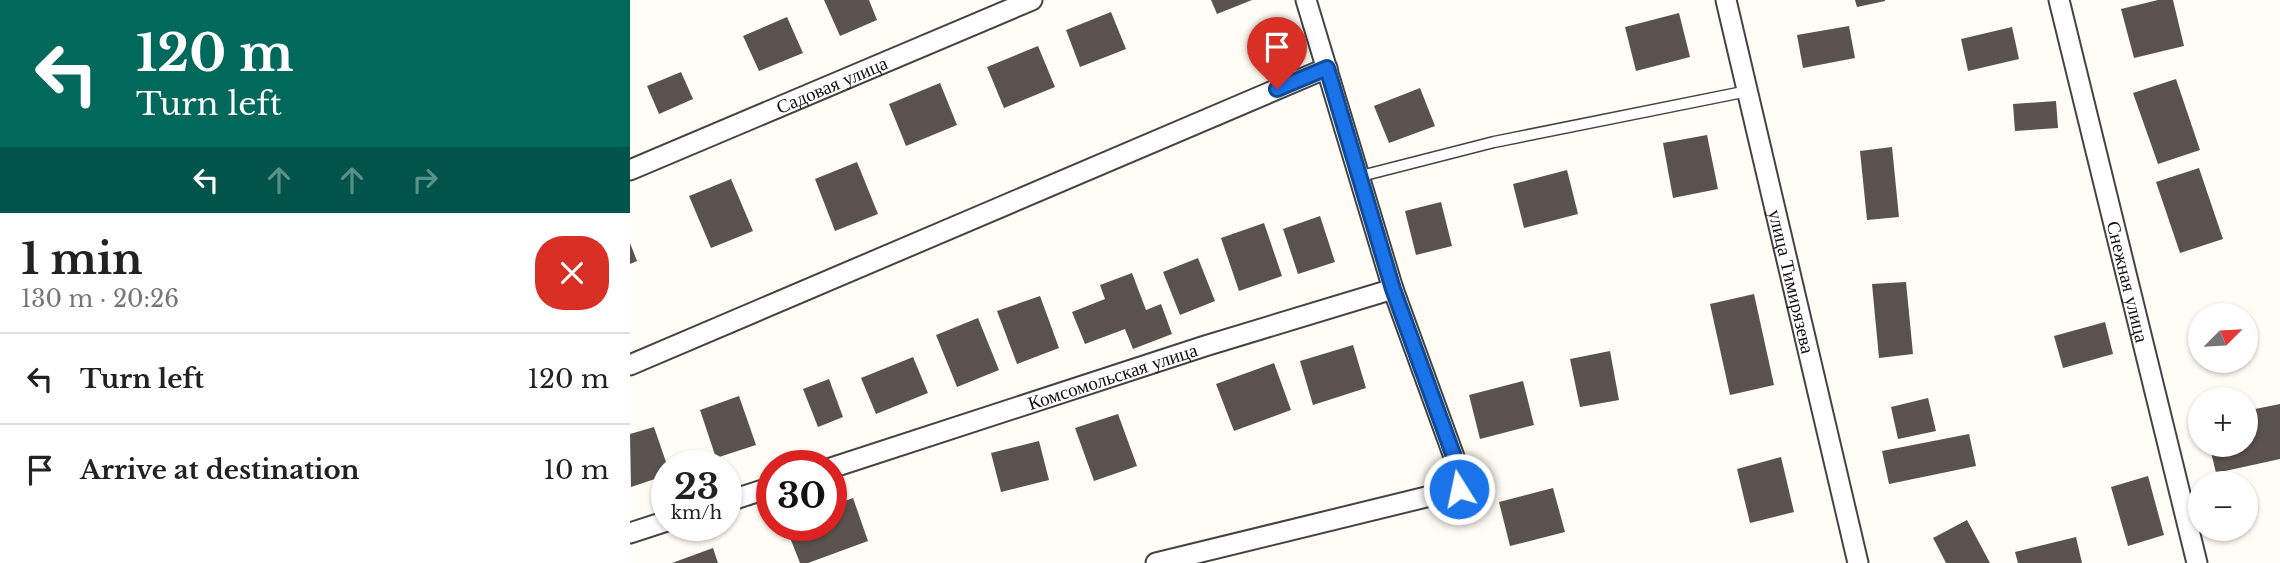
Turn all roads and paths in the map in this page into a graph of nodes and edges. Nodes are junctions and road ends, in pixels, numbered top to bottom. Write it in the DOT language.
graph roads {
  1 [pos="1032,0"];
  2 [pos="1306,0"];
  3 [pos="1726,0"];
  4 [pos="2059,0"];
  5 [pos="1327,68"];
  6 [pos="1749,91"];
  7 [pos="630,170"];
  8 [pos="1361,176"];
  9 [pos="1393,289"];
  10 [pos="630,365"];
  11 [pos="847,463"];
  12 [pos="651,526"];
  13 [pos="630,533"];
  14 [pos="1156,563"];
  15 [pos="1858,563"];
  16 [pos="2197,563"];
  1 -- 7 [label="street, Садовая улица"];
  2 -- 5 [label="street"];
  3 -- 6 [label="street, улица Тимирязева"];
  4 -- 16 [label="street, Снежная улица"];
  5 -- 8 [label="street"];
  5 -- 10 [label="street"];
  6 -- 8 [label="lane"];
  6 -- 15 [label="street, улица Тимирязева"];
  8 -- 9 [label="street"];
  9 -- 11 [label="street, Комсомольская улица"];
  9 -- 14 [label="street"];
  12 -- 13 [label="street"];
}
